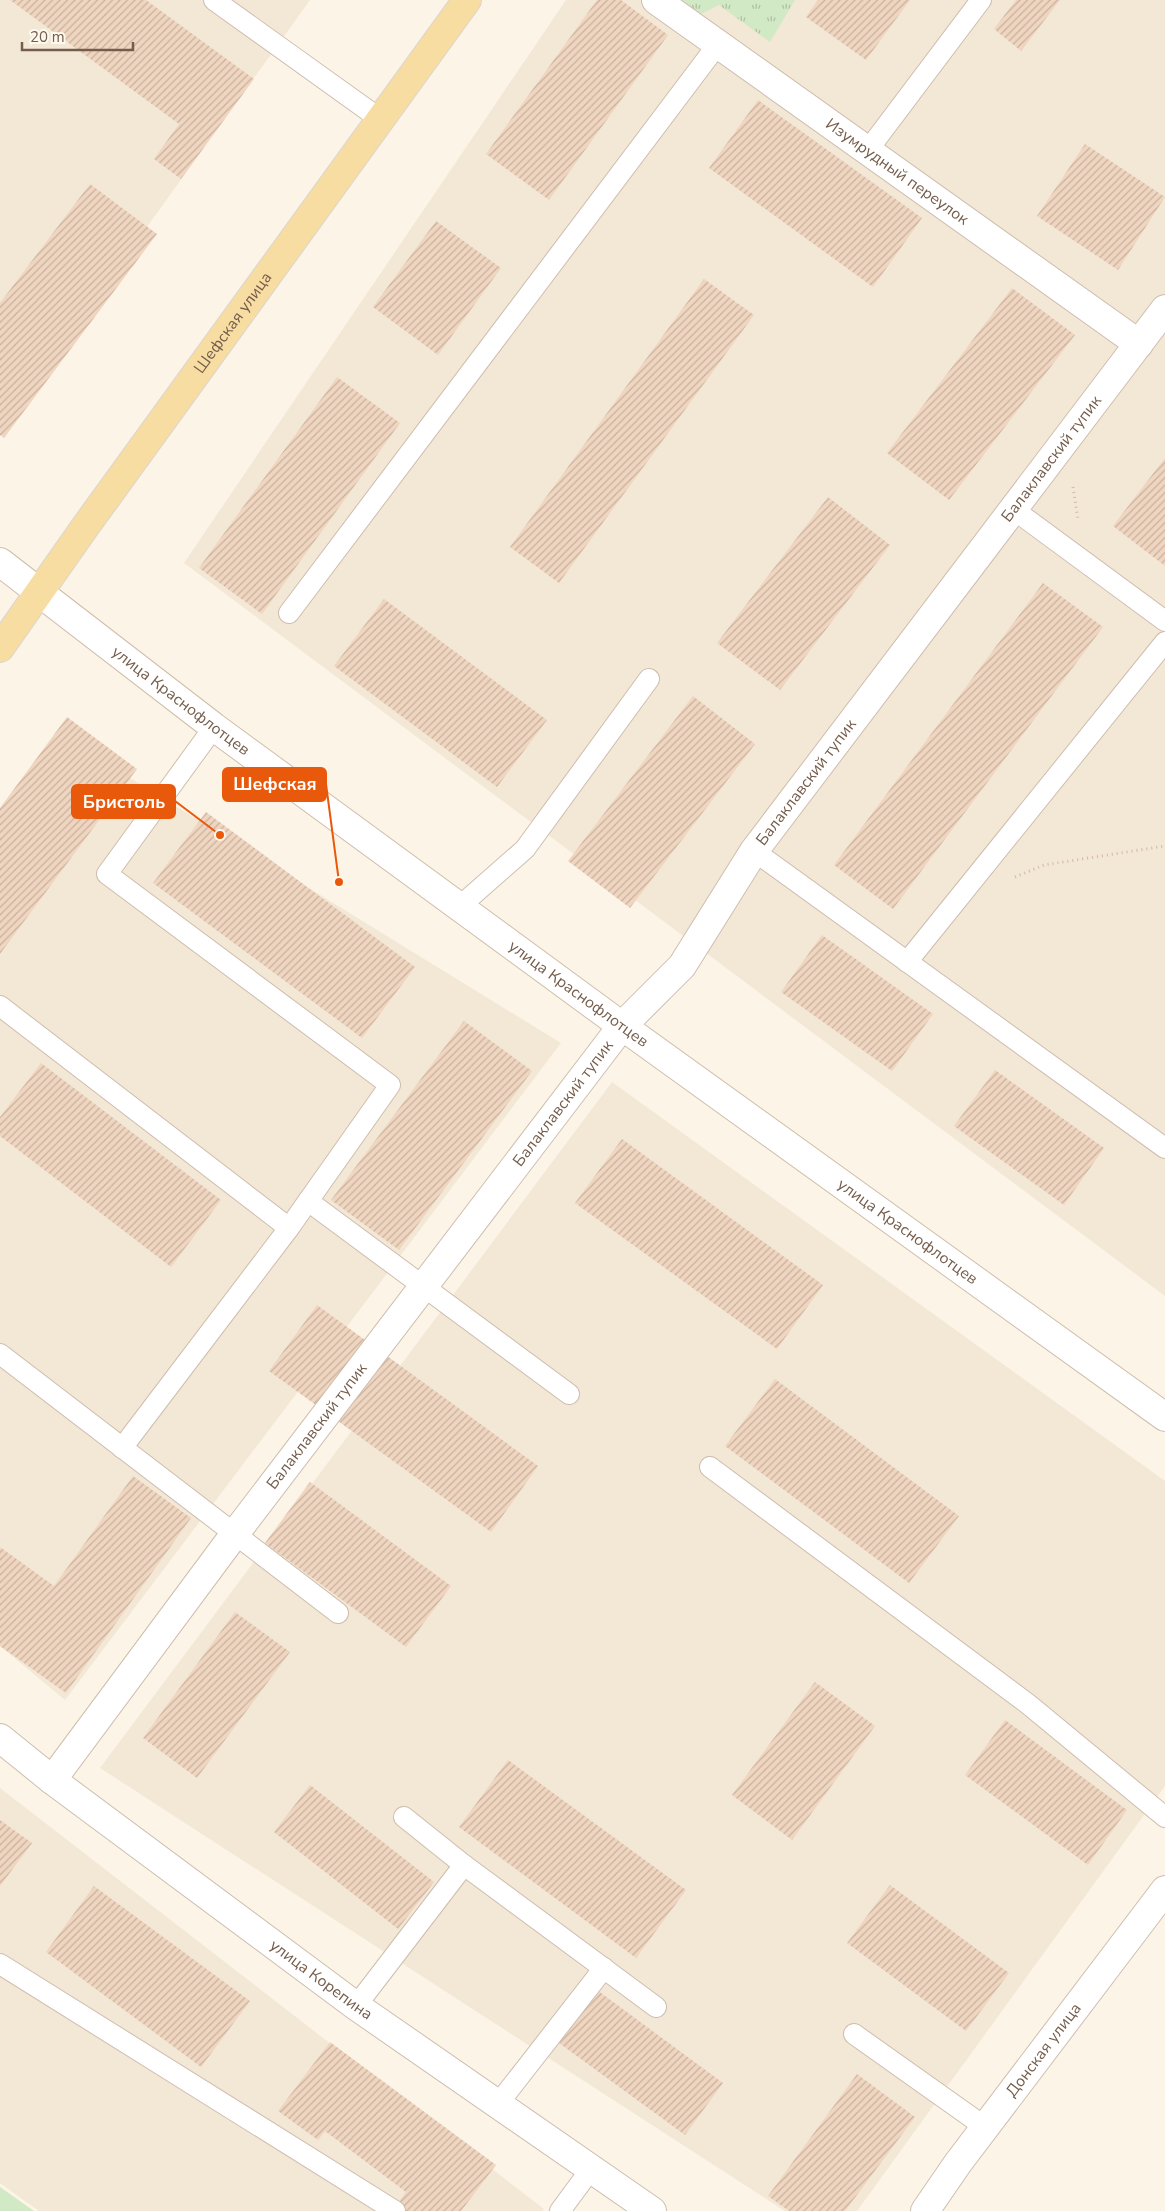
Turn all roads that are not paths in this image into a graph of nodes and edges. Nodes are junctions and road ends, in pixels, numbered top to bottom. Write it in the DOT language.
graph roads {
  1 [pos="214,0"];
  2 [pos="468,0"];
  3 [pos="656,0"];
  4 [pos="981,0"];
  5 [pos="718,44"];
  6 [pos="380,119"];
  7 [pos="868,150"];
  8 [pos="1165,309"];
  9 [pos="1138,344"];
  10 [pos="1014,509"];
  11 [pos="0,562"];
  12 [pos="40,592"];
  13 [pos="289,613"];
  14 [pos="1165,621"];
  15 [pos="1165,642"];
  16 [pos="0,648"];
  17 [pos="649,679"];
  18 [pos="214,727"];
  19 [pos="754,851"];
  20 [pos="459,907"];
  21 [pos="907,962"];
  22 [pos="0,1006"];
  23 [pos="622,1026"];
  24 [pos="1165,1148"];
  25 [pos="308,1201"];
  26 [pos="289,1228"];
  27 [pos="424,1285"];
  28 [pos="0,1354"];
  29 [pos="569,1394"];
  30 [pos="1165,1417"];
  31 [pos="122,1448"];
  32 [pos="710,1467"];
  33 [pos="234,1535"];
  34 [pos="338,1613"];
  35 [pos="0,1738"];
  36 [pos="52,1780"];
  37 [pos="1165,1817"];
  38 [pos="404,1818"];
  39 [pos="464,1865"];
  40 [pos="1165,1890"];
  41 [pos="0,1964"];
  42 [pos="604,1968"];
  43 [pos="356,2006"];
  44 [pos="656,2007"];
  45 [pos="854,2034"];
  46 [pos="498,2104"];
  47 [pos="984,2127"];
  48 [pos="591,2169"];
  49 [pos="395,2211"];
  50 [pos="560,2211"];
  51 [pos="652,2211"];
  52 [pos="925,2211"];
  1 -- 6 [label="lane"];
  2 -- 6 [label="main road, Шефская улица"];
  3 -- 5 [label="street, Изумрудный переулок"];
  4 -- 7 [label="lane"];
  5 -- 7 [label="street, Изумрудный переулок"];
  5 -- 13 [label="lane"];
  6 -- 12 [label="main road, Шефская улица"];
  7 -- 9 [label="street, Изумрудный переулок"];
  8 -- 9 [label="street, Балаклавский тупик"];
  9 -- 10 [label="street, Балаклавский тупик"];
  10 -- 14 [label="lane"];
  10 -- 19 [label="street, Балаклавский тупик"];
  11 -- 12 [label="street, улица Краснофлотцев"];
  12 -- 16 [label="main road, Шефская улица"];
  12 -- 18 [label="street, улица Краснофлотцев"];
  15 -- 21 [label="lane"];
  17 -- 20 [label="lane"];
  18 -- 20 [label="street, улица Краснофлотцев"];
  18 -- 25 [label="lane"];
  19 -- 21 [label="lane"];
  19 -- 23 [label="street, Балаклавский тупик"];
  20 -- 23 [label="street, улица Краснофлотцев"];
  21 -- 24 [label="lane"];
  22 -- 26 [label="lane"];
  23 -- 27 [label="street, Балаклавский тупик"];
  23 -- 30 [label="street, улица Краснофлотцев"];
  25 -- 26 [label="lane"];
  25 -- 27 [label="lane"];
  26 -- 31 [label="lane"];
  27 -- 29 [label="lane"];
  27 -- 33 [label="street, Балаклавский тупик"];
  28 -- 31 [label="lane"];
  31 -- 33 [label="lane"];
  32 -- 37 [label="lane"];
  33 -- 34 [label="lane"];
  33 -- 36 [label="street, Балаклавский тупик"];
  35 -- 36 [label="street, улица Корепина"];
  36 -- 43 [label="street, улица Корепина"];
  38 -- 39 [label="lane"];
  39 -- 42 [label="lane"];
  39 -- 43 [label="lane"];
  40 -- 47 [label="street, Донская улица"];
  41 -- 49 [label="lane"];
  42 -- 44 [label="lane"];
  42 -- 46 [label="lane"];
  43 -- 46 [label="street, улица Корепина"];
  45 -- 47 [label="lane"];
  46 -- 48 [label="street, улица Корепина"];
  47 -- 52 [label="street, Донская улица"];
  48 -- 50 [label="lane"];
  48 -- 51 [label="street, улица Корепина"];
}
